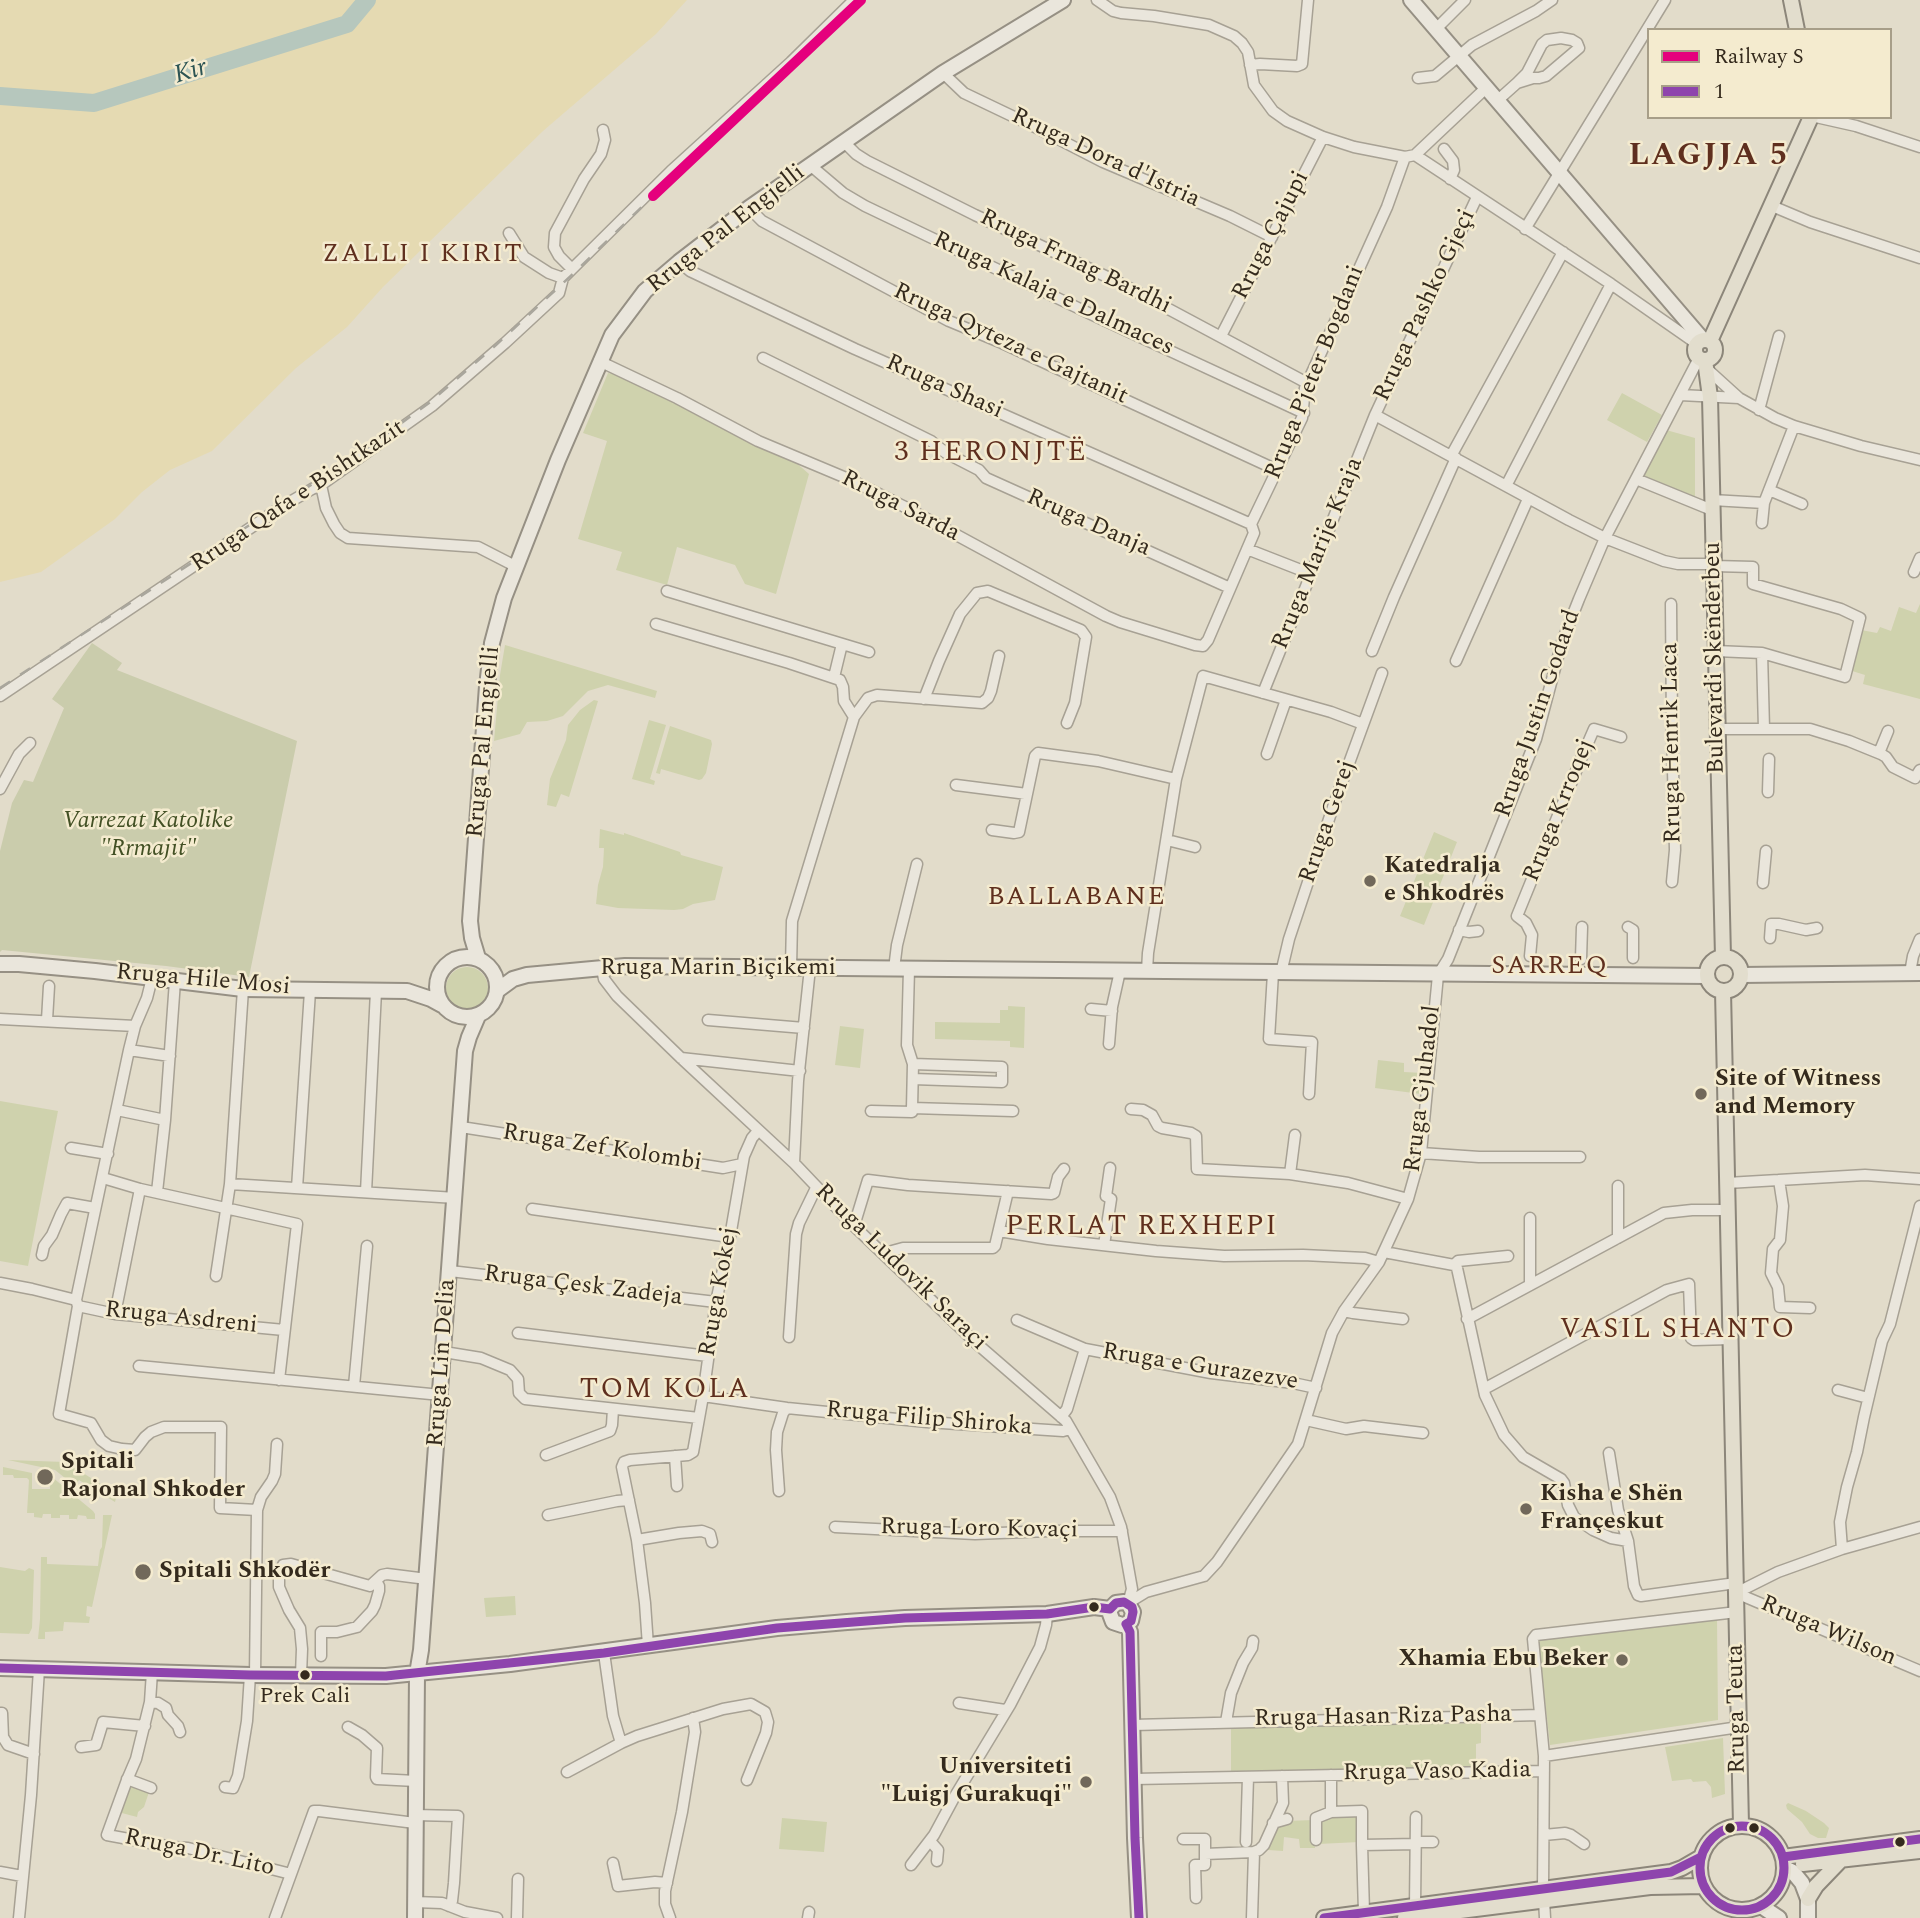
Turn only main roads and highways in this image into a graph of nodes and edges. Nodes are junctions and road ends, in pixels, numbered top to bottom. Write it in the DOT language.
graph roads {
  1 [pos="1063,0"];
  2 [pos="1411,0"];
  3 [pos="1791,0"];
  4 [pos="1797,28"];
  5 [pos="1813,119"];
  6 [pos="1704,352"];
  7 [pos="470,920"];
  8 [pos="1723,957"];
  9 [pos="457,958"];
  10 [pos="484,963"];
  11 [pos="0,964"];
  12 [pos="1915,973"];
  13 [pos="527,975"];
  14 [pos="1741,975"];
  15 [pos="1707,976"];
  16 [pos="438,977"];
  17 [pos="498,990"];
  18 [pos="407,991"];
  19 [pos="1724,991"];
  20 [pos="442,1005"];
  21 [pos="458,1016"];
  22 [pos="478,1016"];
  23 [pos="465,1051"];
  24 [pos="1110,1609"];
  25 [pos="1126,1624"];
  26 [pos="0,1668"];
  27 [pos="417,1674"];
  28 [pos="1741,1825"];
  29 [pos="1920,1839"];
  30 [pos="1920,1851"];
  31 [pos="1701,1857"];
  32 [pos="1841,1860"];
  33 [pos="1784,1864"];
  34 [pos="1704,1886"];
  35 [pos="1543,1894"];
  36 [pos="1808,1899"];
  37 [pos="1761,1906"];
  38 [pos="415,1918"];
  39 [pos="1139,1918"];
  40 [pos="1324,1918"];
  41 [pos="1405,1918"];
  42 [pos="1779,1918"];
  43 [pos="1808,1918"];
  1 -- 7 [label="main road, Rruga Pal Engjelli"];
  2 -- 6 [label="main road"];
  3 -- 4 [label="main road"];
  5 -- 6 [label="main road"];
  6 -- 8 [label="main road, Bulevardi Skënderbeu"];
  7 -- 9 [label="main road, Rruga Pal Engjelli"];
  7 -- 10 [label="main road, Rruga Pal Engjelli"];
  8 -- 14 [label="main road"];
  8 -- 15 [label="main road"];
  9 -- 10 [label="main road"];
  9 -- 16 [label="main road"];
  10 -- 13 [label="main road, Rruga Marin Biçikemi"];
  10 -- 17 [label="main road"];
  11 -- 18 [label="main road, Rruga Hile Mosi"];
  12 -- 14 [label="main road"];
  13 -- 15 [label="main road, Rruga Marin Biçikemi"];
  13 -- 17 [label="main road, Rruga Marin Biçikemi"];
  14 -- 19 [label="main road"];
  15 -- 19 [label="main road"];
  16 -- 18 [label="main road, Rruga Hile Mosi"];
  16 -- 20 [label="main road"];
  17 -- 22 [label="main road"];
  18 -- 20 [label="main road, Rruga Hile Mosi"];
  19 -- 28 [label="main road, Rruga Teuta"];
  20 -- 21 [label="main road"];
  21 -- 22 [label="main road"];
  21 -- 23 [label="main road, Rruga Lin Delia"];
  22 -- 23 [label="main road, Rruga Lin Delia"];
  23 -- 27 [label="main road, Rruga Lin Delia"];
  24 -- 25 [label="main road"];
  24 -- 25 [label="main road"];
  24 -- 27 [label="main road"];
  25 -- 39 [label="main road"];
  26 -- 27 [label="main road"];
  27 -- 38 [label="main road, Rruga Lin Delia"];
  28 -- 31 [label="main road"];
  28 -- 33 [label="main road"];
  29 -- 33 [label="main road"];
  30 -- 32 [label="main road"];
  31 -- 34 [label="main road"];
  31 -- 35 [label="main road"];
  32 -- 33 [label="main road"];
  32 -- 36 [label="main road"];
  33 -- 36 [label="main road"];
  33 -- 37 [label="main road"];
  34 -- 35 [label="main road"];
  34 -- 37 [label="main road"];
  35 -- 40 [label="main road"];
  35 -- 41 [label="main road"];
  36 -- 43 [label="main road"];
  37 -- 42 [label="main road"];
}
